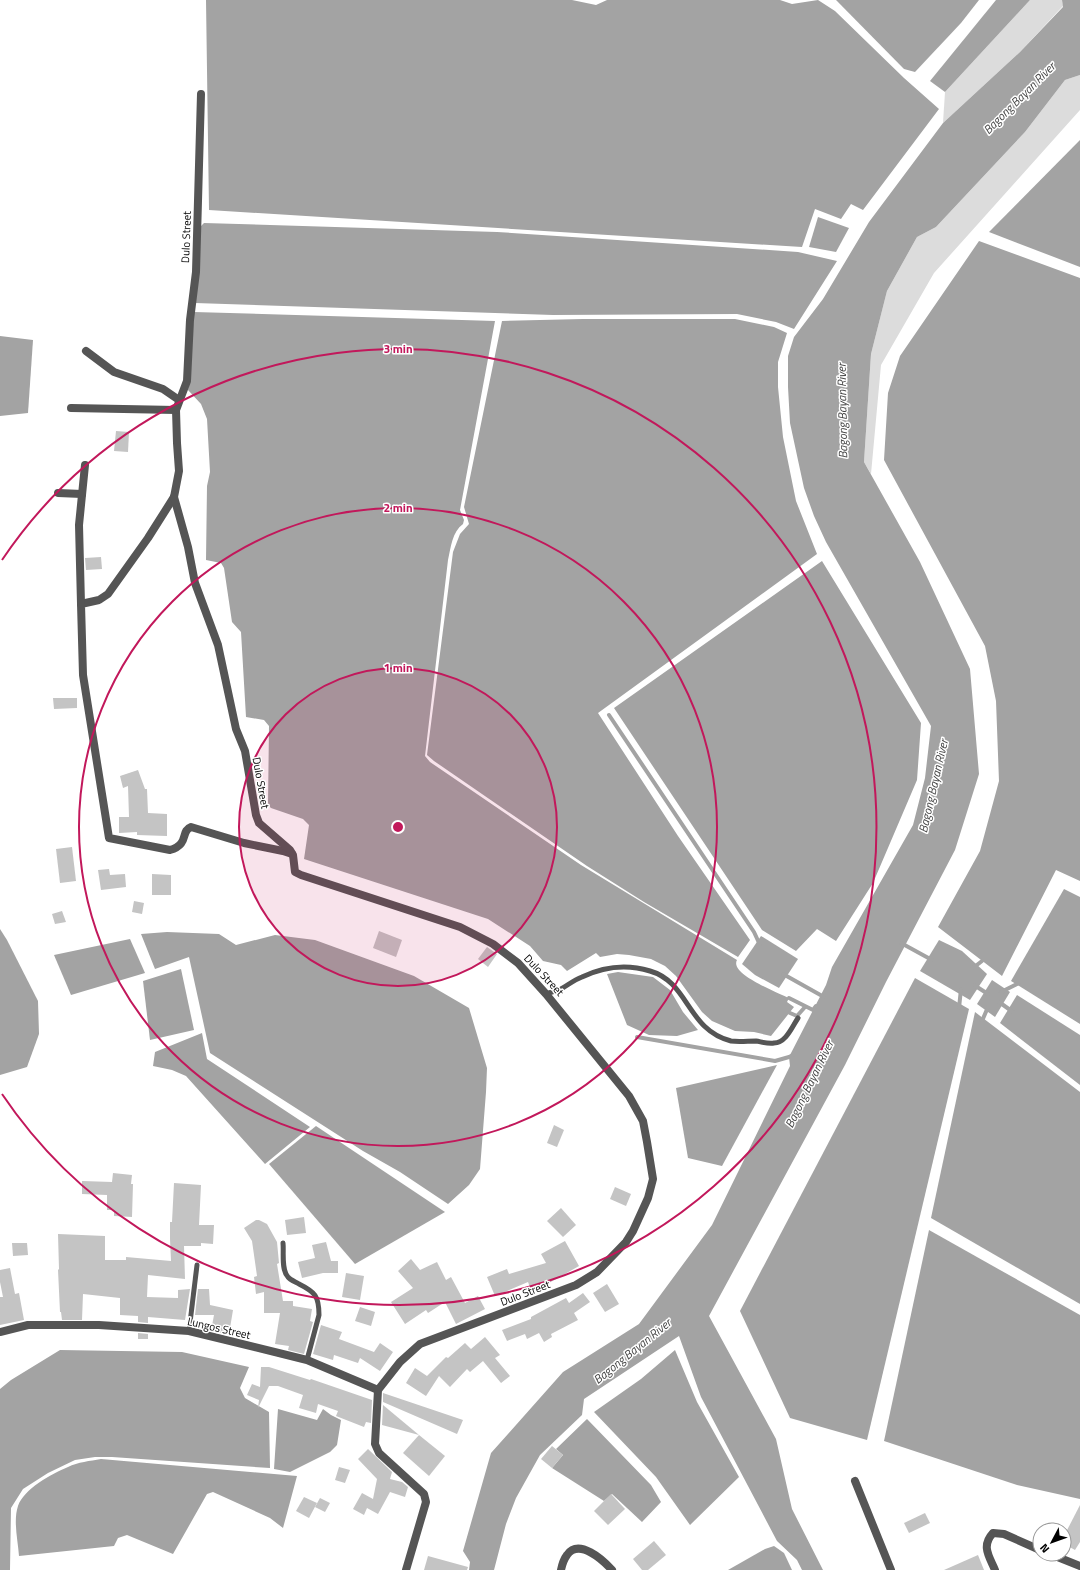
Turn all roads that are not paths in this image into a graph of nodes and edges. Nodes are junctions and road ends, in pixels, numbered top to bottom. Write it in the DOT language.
graph roads {
  1 [pos="201,94"];
  2 [pos="86,351"];
  3 [pos="179,400"];
  4 [pos="71,408"];
  5 [pos="176,410"];
  6 [pos="85,464"];
  7 [pos="58,493"];
  8 [pos="82,494"];
  9 [pos="174,497"];
  10 [pos="81,604"];
  11 [pos="293,855"];
  12 [pos="546,994"];
  13 [pos="798,1018"];
  14 [pos="283,1243"];
  15 [pos="197,1265"];
  16 [pos="189,1331"];
  17 [pos="0,1332"];
  18 [pos="307,1360"];
  19 [pos="378,1390"];
  20 [pos="855,1480"];
  21 [pos="1032,1546"];
  22 [pos="1070,1562"];
  23 [pos="1080,1566"];
  24 [pos="406,1570"];
  25 [pos="561,1570"];
  26 [pos="612,1570"];
  27 [pos="891,1570"];
  28 [pos="994,1570"];
  1 -- 3 [label="street, Dulo Street"];
  2 -- 3 [label="street"];
  3 -- 5 [label="street, Dulo Street"];
  4 -- 5 [label="street"];
  5 -- 9 [label="street, Dulo Street"];
  6 -- 8 [label="street"];
  7 -- 8 [label="street"];
  8 -- 10 [label="street"];
  9 -- 10 [label="street"];
  9 -- 11 [label="street, Dulo Street"];
  10 -- 11 [label="street"];
  11 -- 12 [label="street, Dulo Street"];
  12 -- 13 [label="lane"];
  12 -- 19 [label="street, Dulo Street"];
  14 -- 18 [label="lane"];
  15 -- 16 [label="lane"];
  16 -- 17 [label="street, Lungos Street"];
  16 -- 18 [label="street, Lungos Street"];
  18 -- 19 [label="street, Lungos Street"];
  19 -- 24 [label="street"];
  20 -- 27 [label="street"];
  21 -- 28 [label="street"];
  22 -- 23 [label="street"];
  25 -- 26 [label="street"];
}
